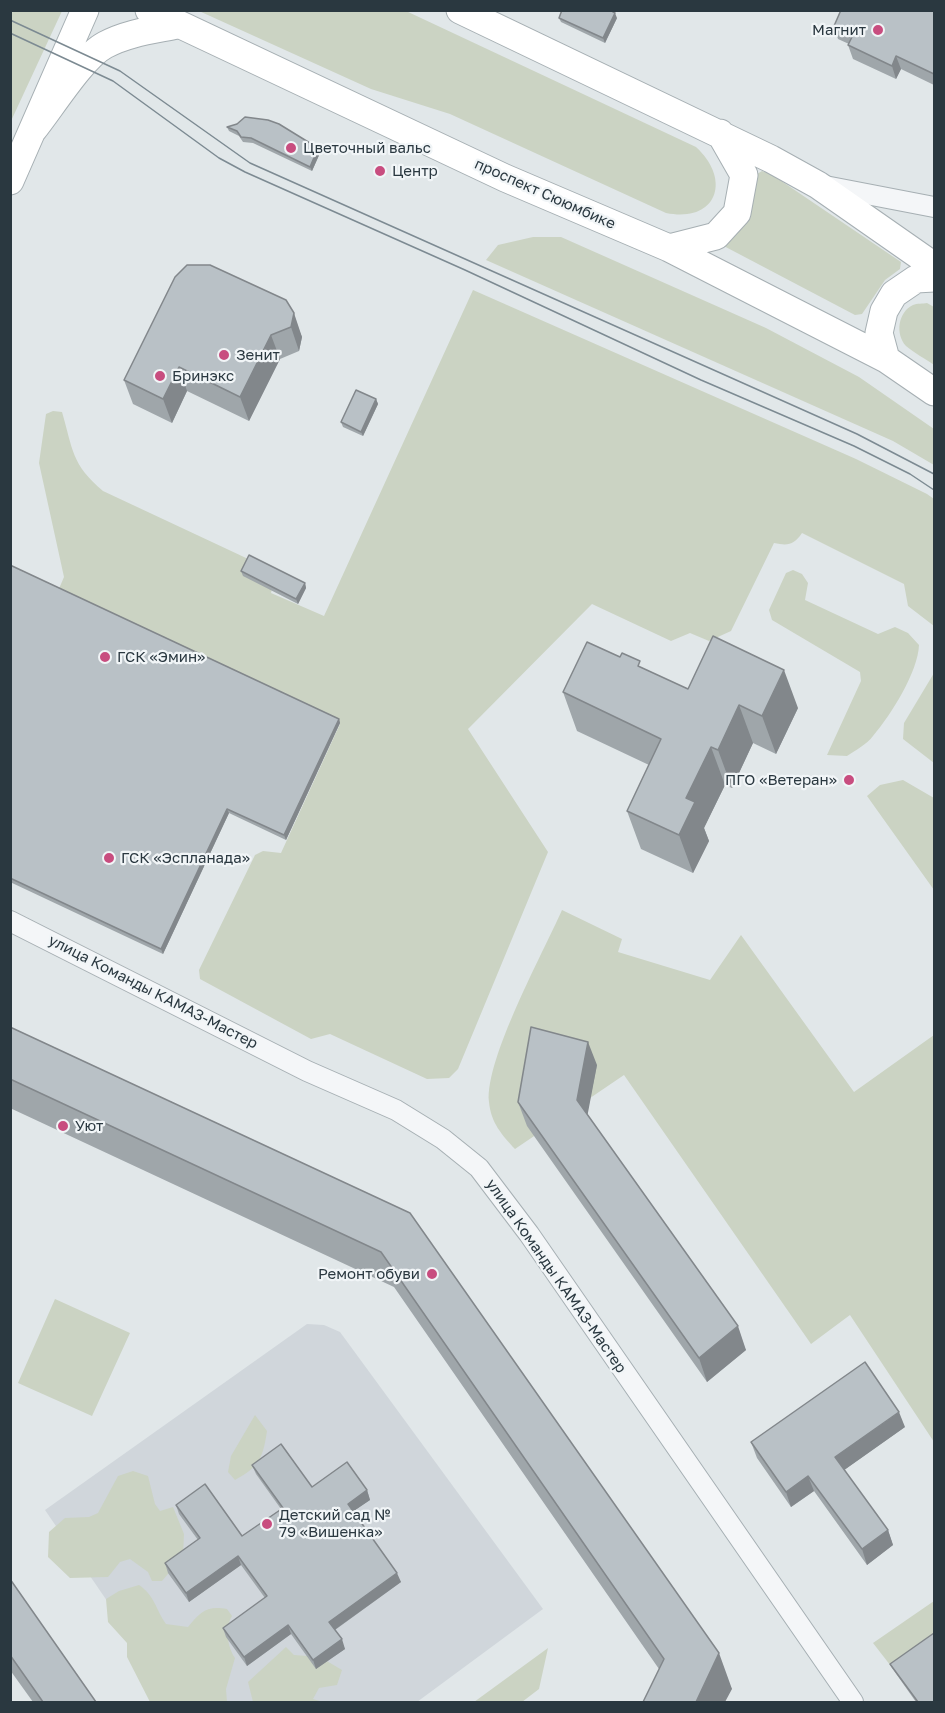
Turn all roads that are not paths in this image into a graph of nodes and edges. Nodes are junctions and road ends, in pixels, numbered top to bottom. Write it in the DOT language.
graph roads {
  1 [pos="85,10"];
  2 [pos="149,10"];
  3 [pos="460,10"];
  4 [pos="177,25"];
  5 [pos="33,130"];
  6 [pos="720,133"];
  7 [pos="10,181"];
  8 [pos="818,185"];
  9 [pos="934,207"];
  10 [pos="669,248"];
  11 [pos="934,266"];
  12 [pos="934,278"];
  13 [pos="886,359"];
  14 [pos="934,392"];
  15 [pos="10,921"];
  16 [pos="853,1702"];
  1 -- 5 [label="main road"];
  2 -- 4 [label="main road, проспект Сююмбике"];
  3 -- 6 [label="main road"];
  4 -- 5 [label="main road"];
  4 -- 10 [label="main road, проспект Сююмбике"];
  5 -- 7 [label="main road"];
  6 -- 8 [label="main road"];
  6 -- 10 [label="main road"];
  8 -- 9 [label="street"];
  8 -- 11 [label="main road"];
  10 -- 13 [label="main road, проспект Сююмбике"];
  12 -- 13 [label="main road"];
  13 -- 14 [label="main road, проспект Сююмбике"];
  15 -- 16 [label="street, улица Команды КАМАЗ-Мастер"];
}
